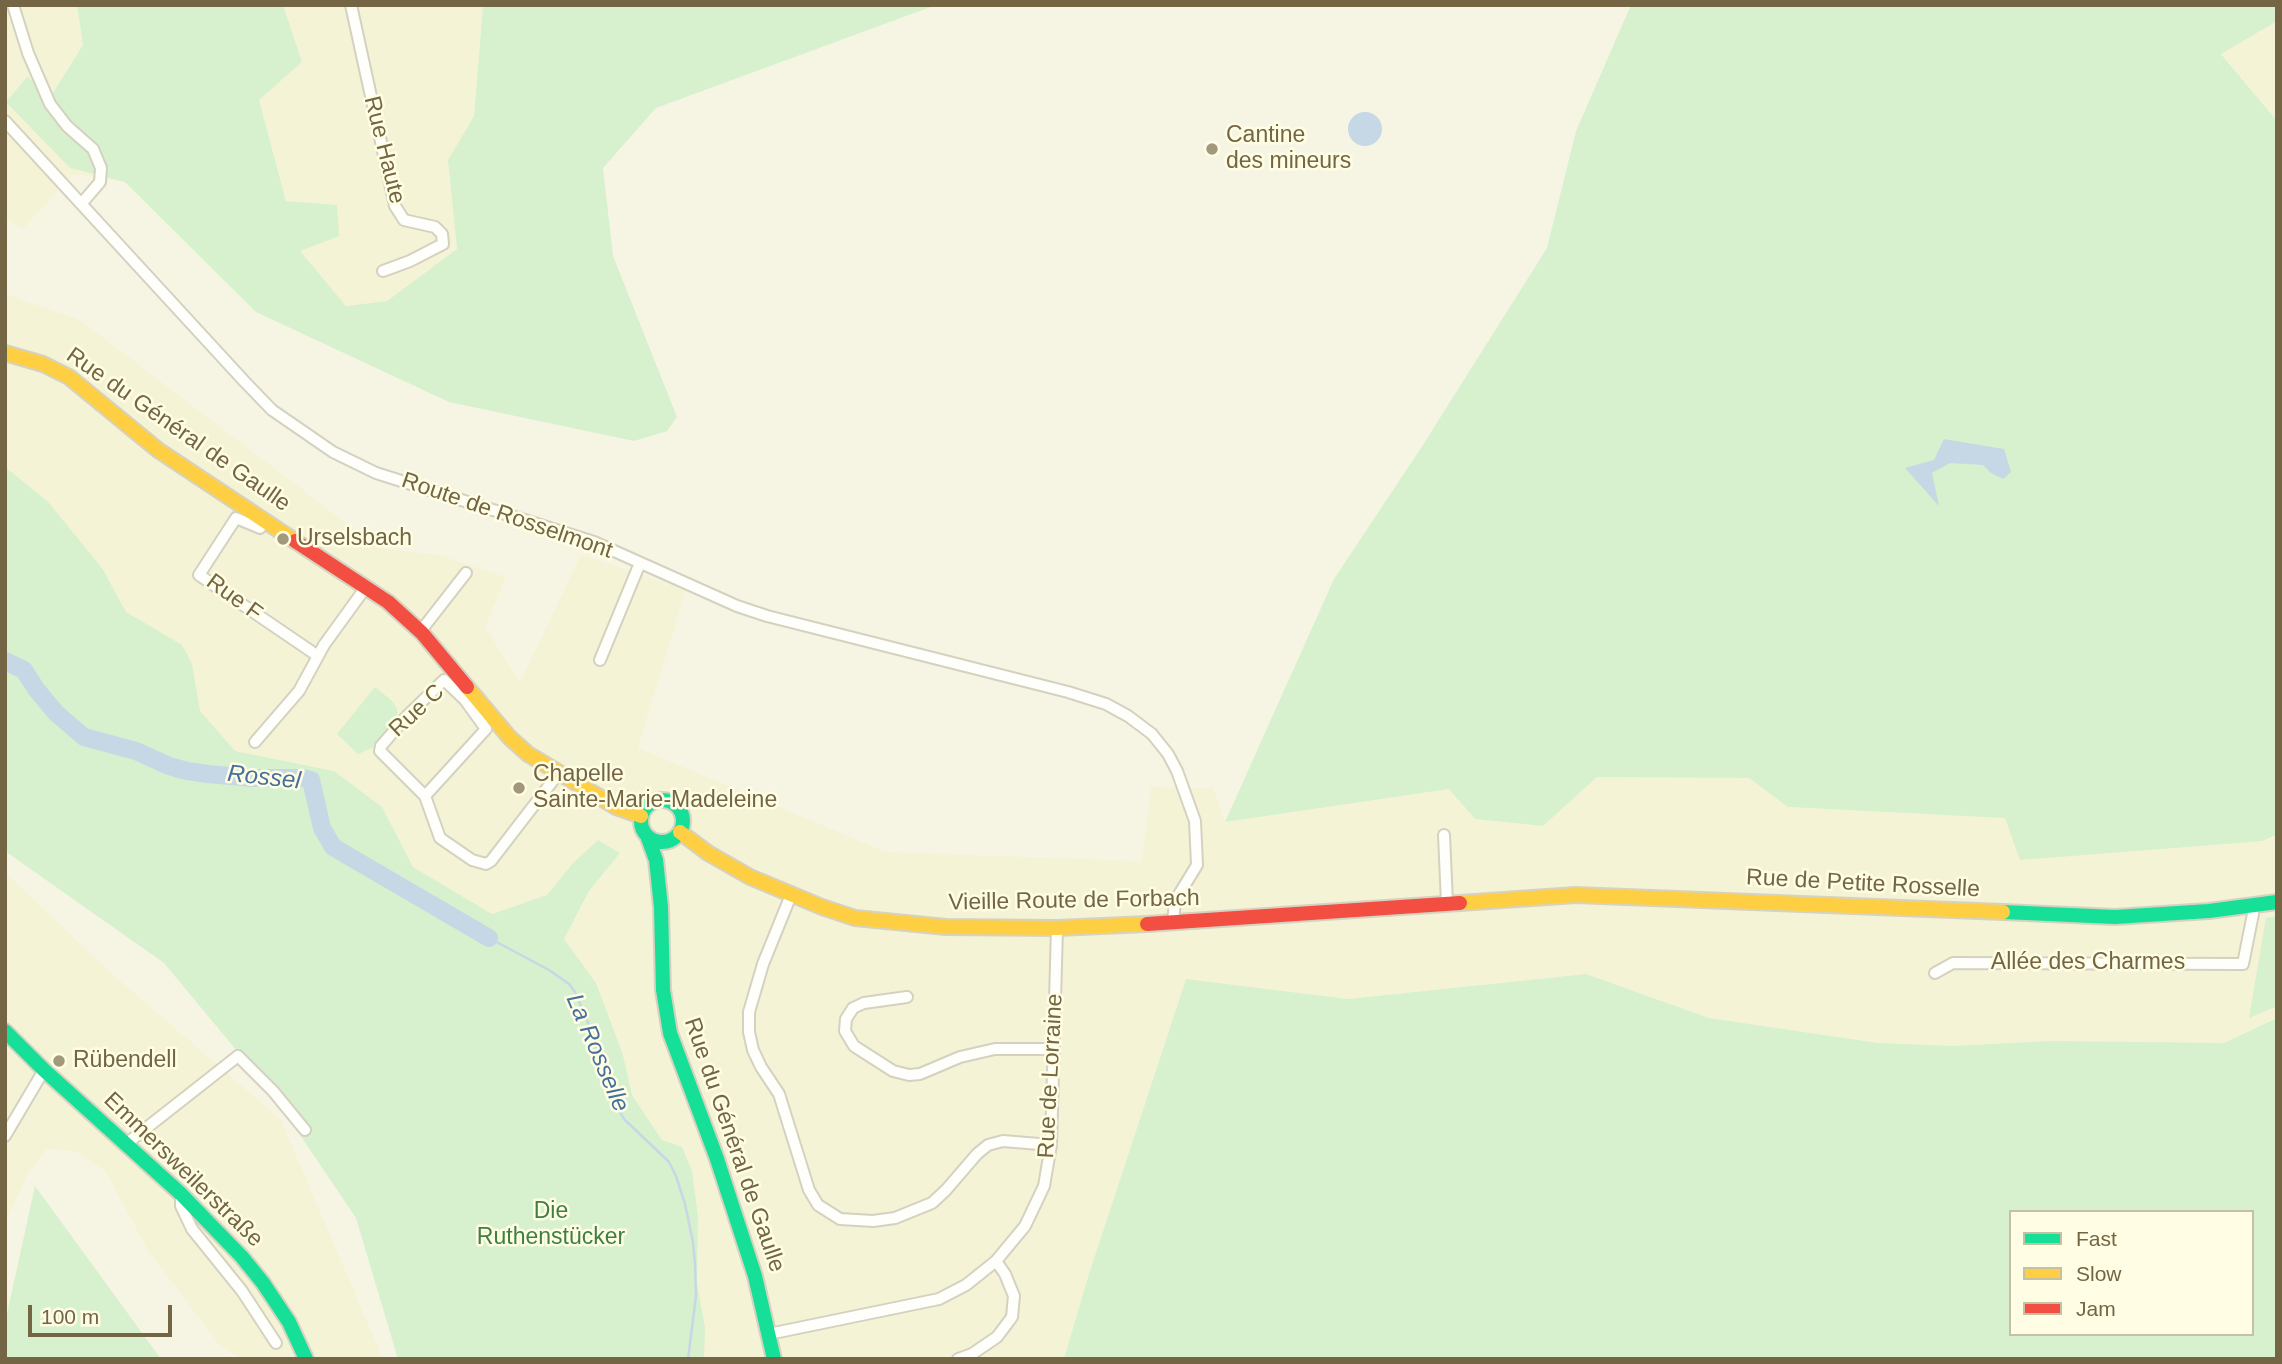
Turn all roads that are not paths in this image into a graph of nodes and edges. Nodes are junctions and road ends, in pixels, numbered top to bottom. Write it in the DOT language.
graph roads {
  1 [pos="13,5"];
  2 [pos="351,5"];
  3 [pos="5,121"];
  4 [pos="82,203"];
  5 [pos="383,271"];
  6 [pos="5,353"];
  7 [pos="265,520"];
  8 [pos="640,563"];
  9 [pos="466,573"];
  10 [pos="366,587"];
  11 [pos="421,632"];
  12 [pos="318,656"];
  13 [pos="600,660"];
  14 [pos="469,697"];
  15 [pos="255,742"];
  16 [pos="558,774"];
  17 [pos="425,796"];
  18 [pos="641,816"];
  19 [pos="680,832"];
  20 [pos="1444,835"];
  21 [pos="648,838"];
  22 [pos="666,842"];
  23 [pos="656,860"];
  24 [pos="791,895"];
  25 [pos="2277,902"];
  26 [pos="1447,903"];
  27 [pos="2252,906"];
  28 [pos="1238,920"];
  29 [pos="1173,923"];
  30 [pos="1056,928"];
  31 [pos="1935,973"];
  32 [pos="907,997"];
  33 [pos="5,1031"];
  34 [pos="1054,1049"];
  35 [pos="44,1070"];
  36 [pos="305,1130"];
  37 [pos="5,1136"];
  38 [pos="126,1144"];
  39 [pos="1051,1145"];
  40 [pos="181,1194"];
  41 [pos="996,1261"];
  42 [pos="769,1334"];
  43 [pos="276,1343"];
  44 [pos="306,1359"];
  45 [pos="774,1359"];
  46 [pos="958,1359"];
  1 -- 4 [label="street"];
  2 -- 5 [label="street, Rue Haute"];
  3 -- 4 [label="street, Route de Rosselmont"];
  4 -- 8 [label="street, Route de Rosselmont"];
  6 -- 7 [label="main road, Rue du Général de Gaulle"];
  7 -- 10 [label="main road, Rue du Général de Gaulle"];
  7 -- 12 [label="street, Rue F"];
  8 -- 13 [label="street"];
  8 -- 29 [label="street, Route de Rosselmont"];
  9 -- 11 [label="street"];
  10 -- 11 [label="main road, Rue du Général de Gaulle"];
  10 -- 12 [label="street"];
  11 -- 14 [label="main road, Rue du Général de Gaulle"];
  12 -- 15 [label="street"];
  14 -- 16 [label="main road, Rue du Général de Gaulle"];
  14 -- 17 [label="street"];
  14 -- 17 [label="street, Rue C"];
  16 -- 17 [label="street"];
  16 -- 18 [label="main road, Rue du Général de Gaulle"];
  18 -- 19 [label="main road"];
  18 -- 21 [label="main road"];
  19 -- 22 [label="main road"];
  19 -- 24 [label="main road, Vieille Route de Forbach"];
  20 -- 26 [label="street"];
  21 -- 22 [label="main road"];
  21 -- 23 [label="main road, Rue du Général de Gaulle"];
  22 -- 23 [label="main road"];
  23 -- 42 [label="main road, Rue du Général de Gaulle"];
  24 -- 30 [label="main road, Vieille Route de Forbach"];
  24 -- 39 [label="street"];
  25 -- 27 [label="main road, Rue de Petite Rosselle"];
  26 -- 27 [label="main road, Rue de Petite Rosselle"];
  26 -- 28 [label="main road, Rue de Petite Rosselle"];
  27 -- 31 [label="street, Allée des Charmes"];
  28 -- 29 [label="main road, Vieille Route de Forbach"];
  29 -- 30 [label="main road, Vieille Route de Forbach"];
  30 -- 34 [label="street, Rue de Lorraine"];
  32 -- 34 [label="street"];
  33 -- 35 [label="main road, Emmersweilerstraße"];
  34 -- 39 [label="street, Rue de Lorraine"];
  35 -- 37 [label="street"];
  35 -- 38 [label="main road, Emmersweilerstraße"];
  36 -- 38 [label="street"];
  38 -- 40 [label="main road, Emmersweilerstraße"];
  39 -- 41 [label="street, Rue de Lorraine"];
  40 -- 43 [label="street"];
  40 -- 44 [label="main road, Emmersweilerstraße"];
  41 -- 42 [label="street, Rue de Lorraine"];
  41 -- 46 [label="street"];
  42 -- 45 [label="main road, Rue du Général de Gaulle"];
}
